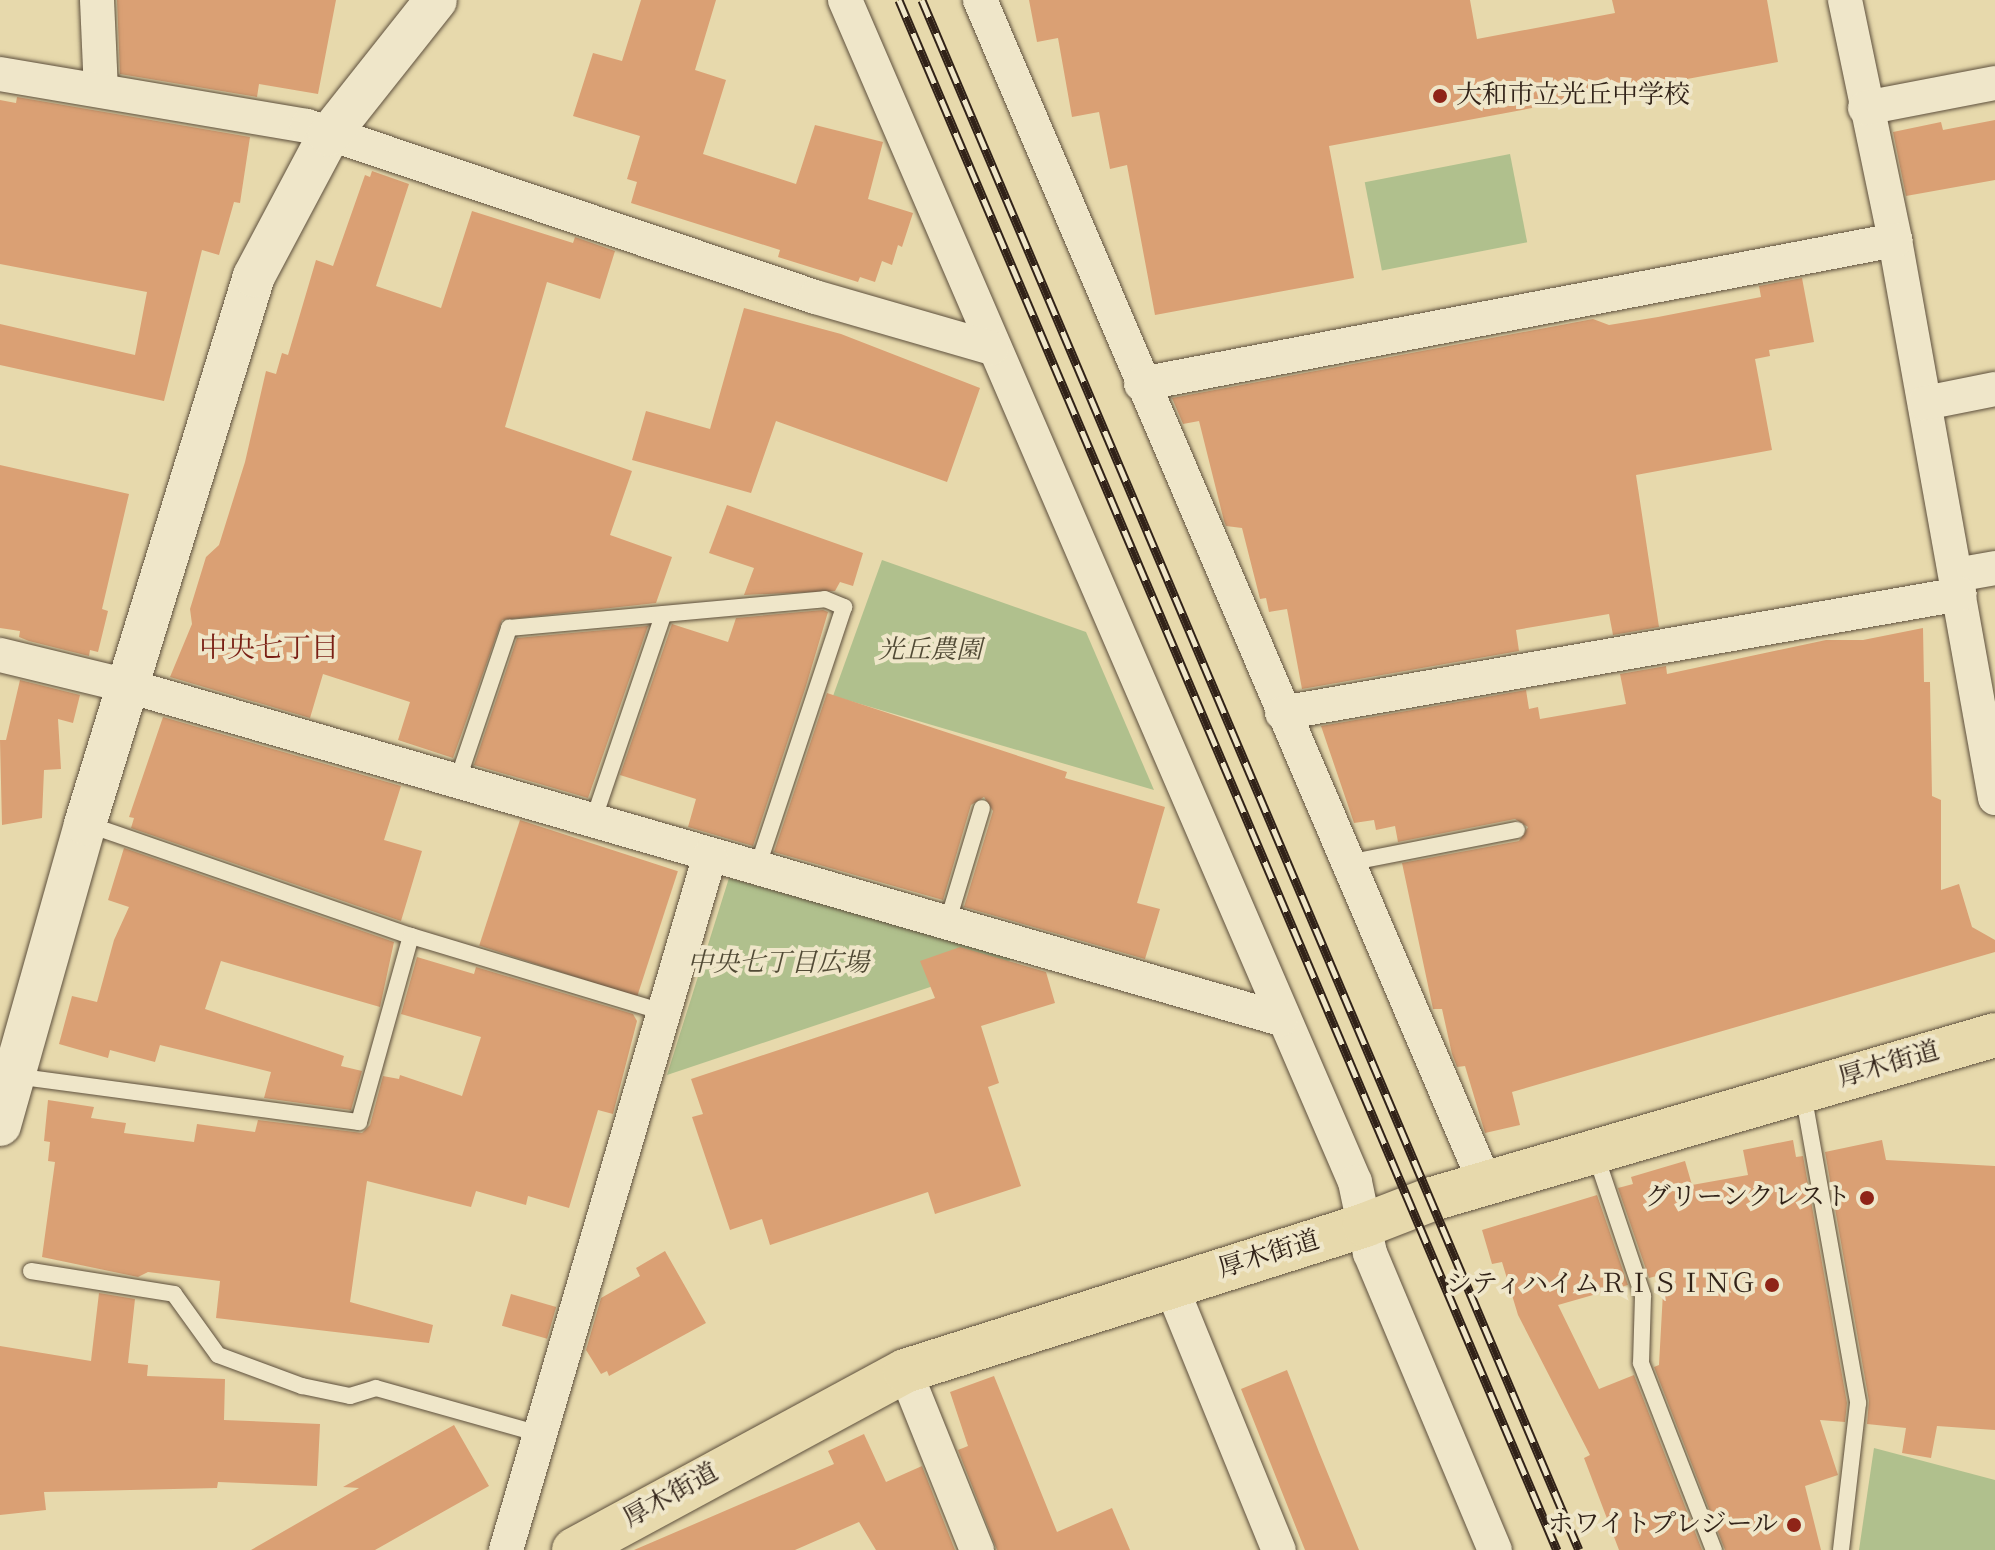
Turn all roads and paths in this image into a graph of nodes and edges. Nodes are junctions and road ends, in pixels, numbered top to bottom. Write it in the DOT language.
graph roads {
  1 [pos="97,0"];
  2 [pos="436,0"];
  3 [pos="845,0"];
  4 [pos="980,0"];
  5 [pos="1845,0"];
  6 [pos="0,74"];
  7 [pos="1995,83"];
  8 [pos="101,90"];
  9 [pos="1865,108"];
  10 [pos="329,135"];
  11 [pos="1895,240"];
  12 [pos="992,348"];
  13 [pos="1141,384"];
  14 [pos="1995,389"];
  15 [pos="1925,403"];
  16 [pos="1995,568"];
  17 [pos="1958,584"];
  18 [pos="663,615"];
  19 [pos="0,655"];
  20 [pos="128,686"];
  21 [pos="1282,713"];
  22 [pos="1991,751"];
  23 [pos="457,782"];
  24 [pos="1995,798"];
  25 [pos="982,808"];
  26 [pos="593,821"];
  27 [pos="85,824"];
  28 [pos="1517,830"];
  29 [pos="710,855"];
  30 [pos="1347,863"];
  31 [pos="757,869"];
  32 [pos="947,924"];
  33 [pos="411,936"];
  34 [pos="666,1013"];
  35 [pos="1281,1019"];
  36 [pos="1995,1035"];
  37 [pos="1802,1090"];
  38 [pos="5,1101"];
  39 [pos="1595,1153"];
  40 [pos="1485,1183"];
  41 [pos="1365,1225"];
  42 [pos="31,1271"];
  43 [pos="1171,1286"];
  44 [pos="905,1371"];
  45 [pos="540,1434"];
  46 [pos="506,1550"];
  47 [pos="574,1550"];
  48 [pos="977,1550"];
  49 [pos="1279,1550"];
  50 [pos="1495,1550"];
  51 [pos="1714,1550"];
  52 [pos="1841,1550"];
  1 -- 8 [label="street"];
  2 -- 10 [label="street"];
  3 -- 12 [label="street"];
  4 -- 13 [label="street"];
  5 -- 9 [label="street"];
  6 -- 8 [label="street"];
  7 -- 9 [label="street"];
  8 -- 10 [label="street"];
  9 -- 11 [label="street"];
  10 -- 12 [label="street"];
  10 -- 20 [label="street"];
  11 -- 13 [label="street"];
  11 -- 15 [label="street"];
  12 -- 35 [label="street"];
  13 -- 21 [label="street"];
  14 -- 15 [label="street"];
  15 -- 17 [label="street"];
  16 -- 17 [label="street"];
  17 -- 21 [label="street"];
  17 -- 22 [label="street"];
  18 -- 23 [label="lane"];
  18 -- 26 [label="lane"];
  18 -- 31 [label="lane"];
  19 -- 20 [label="street"];
  20 -- 23 [label="street"];
  20 -- 27 [label="street"];
  21 -- 30 [label="street"];
  22 -- 24 [label="street"];
  23 -- 26 [label="street"];
  25 -- 32 [label="lane"];
  26 -- 29 [label="street"];
  27 -- 33 [label="lane"];
  27 -- 38 [label="street"];
  28 -- 30 [label="lane"];
  29 -- 31 [label="street"];
  29 -- 34 [label="street"];
  30 -- 40 [label="street"];
  31 -- 32 [label="street"];
  32 -- 35 [label="street"];
  33 -- 34 [label="lane"];
  33 -- 38 [label="lane"];
  34 -- 45 [label="street"];
  35 -- 41 [label="street"];
  36 -- 37 [label="main road, 厚木街道"];
  37 -- 39 [label="main road, 厚木街道"];
  37 -- 52 [label="lane"];
  39 -- 40 [label="main road, 厚木街道"];
  39 -- 51 [label="lane"];
  40 -- 41 [label="main road, 厚木街道"];
  41 -- 43 [label="main road, 厚木街道"];
  41 -- 50 [label="street"];
  42 -- 45 [label="lane"];
  43 -- 44 [label="main road, 厚木街道"];
  43 -- 49 [label="street"];
  44 -- 47 [label="main road, 厚木街道"];
  44 -- 48 [label="street"];
  45 -- 46 [label="street"];
}
